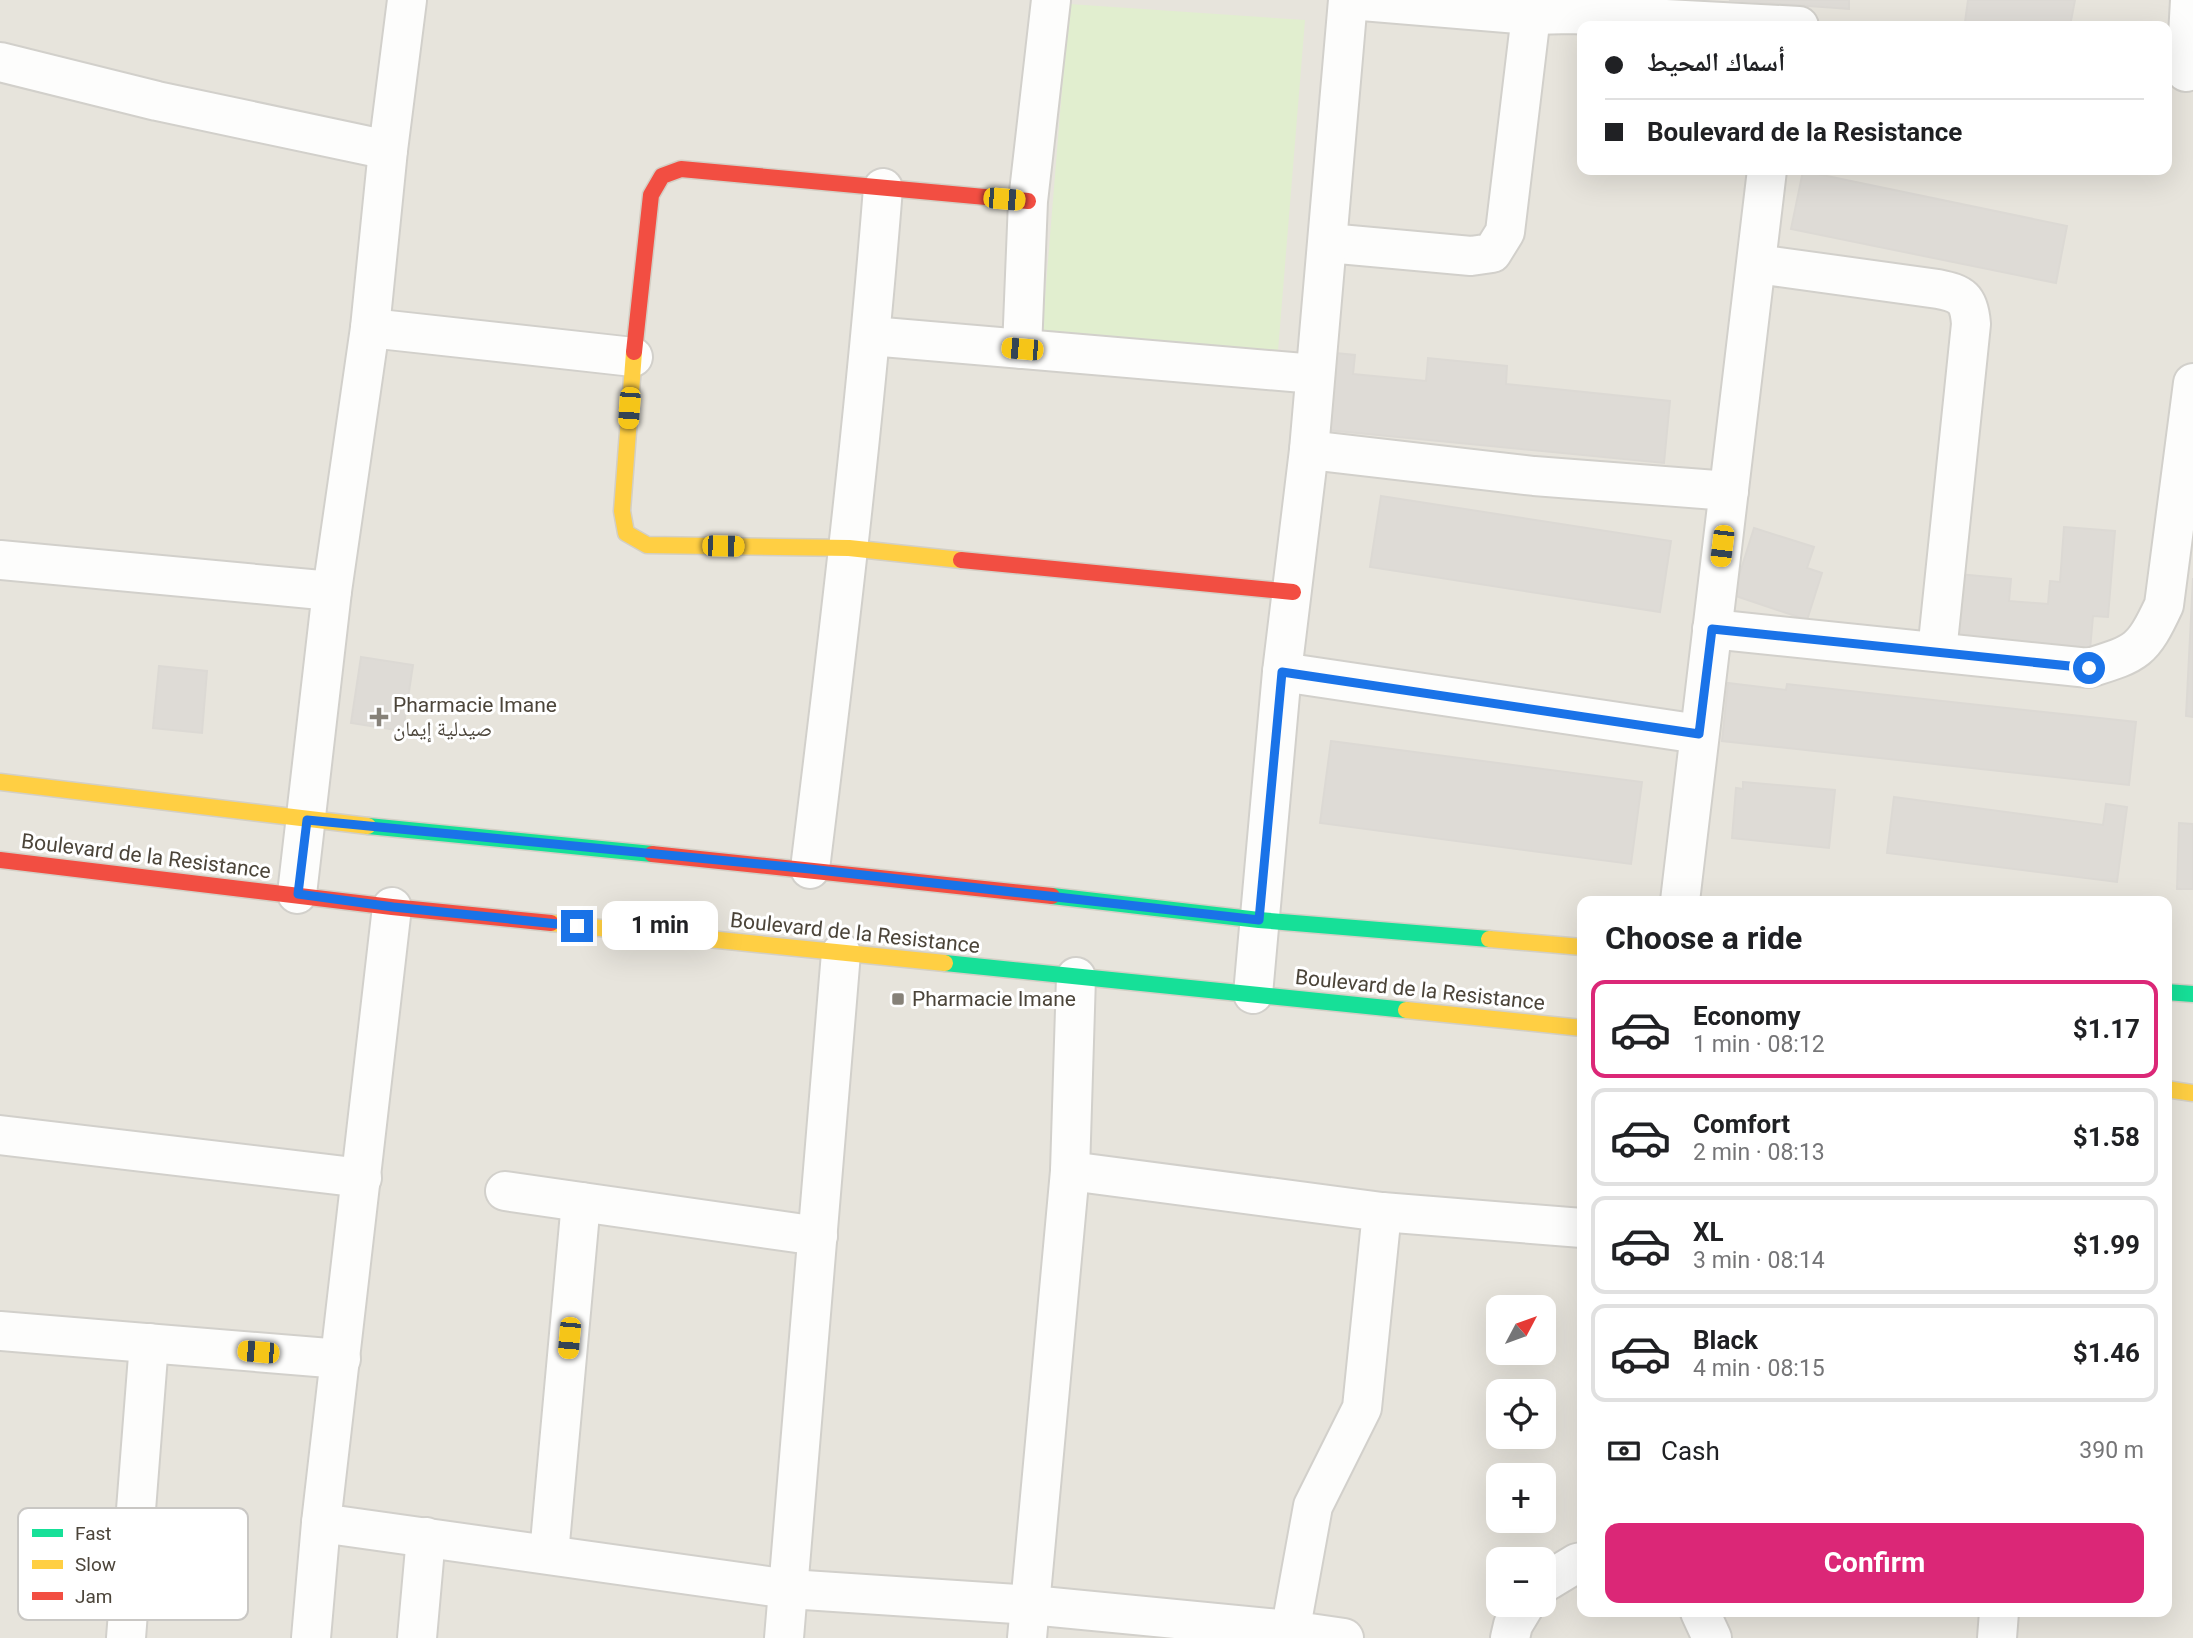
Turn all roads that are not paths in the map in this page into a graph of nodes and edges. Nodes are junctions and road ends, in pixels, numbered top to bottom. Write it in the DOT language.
graph roads {
  1 [pos="407,0"];
  2 [pos="1051,0"];
  3 [pos="1349,0"];
  4 [pos="2190,0"];
  5 [pos="1572,7"];
  6 [pos="1531,15"];
  7 [pos="1731,21"];
  8 [pos="0,62"];
  9 [pos="2182,71"];
  10 [pos="388,150"];
  11 [pos="1766,175"];
  12 [pos="883,188"];
  13 [pos="1028,201"];
  14 [pos="1328,243"];
  15 [pos="1757,264"];
  16 [pos="370,328"];
  17 [pos="871,336"];
  18 [pos="1022,349"];
  19 [pos="633,357"];
  20 [pos="1315,374"];
  21 [pos="2193,383"];
  22 [pos="1310,450"];
  23 [pos="1729,491"];
  24 [pos="849,548"];
  25 [pos="0,560"];
  26 [pos="332,591"];
  27 [pos="1293,592"];
  28 [pos="1712,629"];
  29 [pos="1937,652"];
  30 [pos="1282,672"];
  31 [pos="1699,734"];
  32 [pos="0,782"];
  33 [pos="307,820"];
  34 [pos="0,860"];
  35 [pos="810,869"];
  36 [pos="298,894"];
  37 [pos="1681,896"];
  38 [pos="393,907"];
  39 [pos="1259,920"];
  40 [pos="1577,947"];
  41 [pos="841,953"];
  42 [pos="1076,976"];
  43 [pos="2172,992"];
  44 [pos="1254,994"];
  45 [pos="2193,994"];
  46 [pos="1577,1027"];
  47 [pos="2172,1090"];
  48 [pos="2193,1093"];
  49 [pos="0,1135"];
  50 [pos="1070,1171"];
  51 [pos="362,1178"];
  52 [pos="505,1191"];
  53 [pos="581,1202"];
  54 [pos="1382,1212"];
  55 [pos="1577,1228"];
  56 [pos="818,1236"];
  57 [pos="0,1331"];
  58 [pos="149,1343"];
  59 [pos="341,1359"];
  60 [pos="136,1508"];
  61 [pos="321,1523"];
  62 [pos="426,1536"];
  63 [pos="549,1554"];
  64 [pos="1577,1565"];
  65 [pos="1556,1576"];
  66 [pos="789,1588"];
  67 [pos="1518,1617"];
  68 [pos="1702,1617"];
  69 [pos="1999,1617"];
  70 [pos="127,1620"];
  71 [pos="1029,1622"];
  72 [pos="1289,1634"];
  73 [pos="126,1638"];
  74 [pos="311,1638"];
  75 [pos="417,1638"];
  76 [pos="784,1638"];
  77 [pos="1344,1638"];
  78 [pos="1510,1638"];
  79 [pos="1712,1638"];
  80 [pos="1997,1638"];
  1 -- 10 [label="street"];
  2 -- 13 [label="street"];
  3 -- 6 [label="street"];
  3 -- 14 [label="street"];
  4 -- 9 [label="street"];
  5 -- 6 [label="street"];
  5 -- 7 [label="street"];
  6 -- 14 [label="street"];
  8 -- 10 [label="street"];
  10 -- 16 [label="street"];
  11 -- 15 [label="street"];
  12 -- 13 [label="main road"];
  12 -- 17 [label="street"];
  12 -- 19 [label="main road"];
  13 -- 18 [label="street"];
  14 -- 20 [label="street"];
  15 -- 23 [label="street"];
  15 -- 29 [label="street"];
  16 -- 19 [label="street"];
  16 -- 26 [label="street"];
  17 -- 18 [label="street"];
  17 -- 24 [label="street"];
  18 -- 20 [label="street"];
  19 -- 24 [label="main road"];
  20 -- 22 [label="street"];
  21 -- 29 [label="street"];
  22 -- 23 [label="street"];
  22 -- 27 [label="street"];
  23 -- 28 [label="street"];
  24 -- 27 [label="main road"];
  24 -- 35 [label="street"];
  25 -- 26 [label="street"];
  26 -- 33 [label="street"];
  27 -- 30 [label="street"];
  28 -- 29 [label="street"];
  28 -- 31 [label="street"];
  30 -- 31 [label="street"];
  30 -- 39 [label="street"];
  31 -- 37 [label="street"];
  32 -- 33 [label="main road"];
  33 -- 35 [label="main road"];
  33 -- 36 [label="street"];
  34 -- 36 [label="main road, Boulevard de la Resistance"];
  35 -- 39 [label="main road"];
  36 -- 38 [label="main road, Boulevard de la Resistance"];
  38 -- 41 [label="main road, Boulevard de la Resistance"];
  38 -- 51 [label="street"];
  39 -- 40 [label="main road"];
  39 -- 44 [label="street"];
  41 -- 42 [label="main road, Boulevard de la Resistance"];
  41 -- 56 [label="street"];
  42 -- 44 [label="main road, Boulevard de la Resistance"];
  42 -- 50 [label="street"];
  43 -- 45 [label="main road"];
  44 -- 46 [label="main road, Boulevard de la Resistance"];
  47 -- 48 [label="main road"];
  49 -- 51 [label="street"];
  50 -- 54 [label="street"];
  50 -- 71 [label="street"];
  51 -- 59 [label="street"];
  52 -- 53 [label="street"];
  53 -- 56 [label="street"];
  53 -- 63 [label="street"];
  54 -- 55 [label="street"];
  54 -- 72 [label="street"];
  56 -- 66 [label="street"];
  57 -- 58 [label="street"];
  58 -- 59 [label="street"];
  58 -- 60 [label="street"];
  59 -- 61 [label="street"];
  61 -- 62 [label="street"];
  61 -- 74 [label="street"];
  62 -- 63 [label="street"];
  62 -- 75 [label="street"];
  63 -- 66 [label="street"];
  64 -- 65 [label="street"];
  66 -- 71 [label="street"];
  66 -- 76 [label="street"];
  67 -- 78 [label="street"];
  68 -- 79 [label="street"];
  69 -- 80 [label="street"];
  70 -- 73 [label="street"];
  71 -- 72 [label="street"];
  72 -- 77 [label="street"];
}
